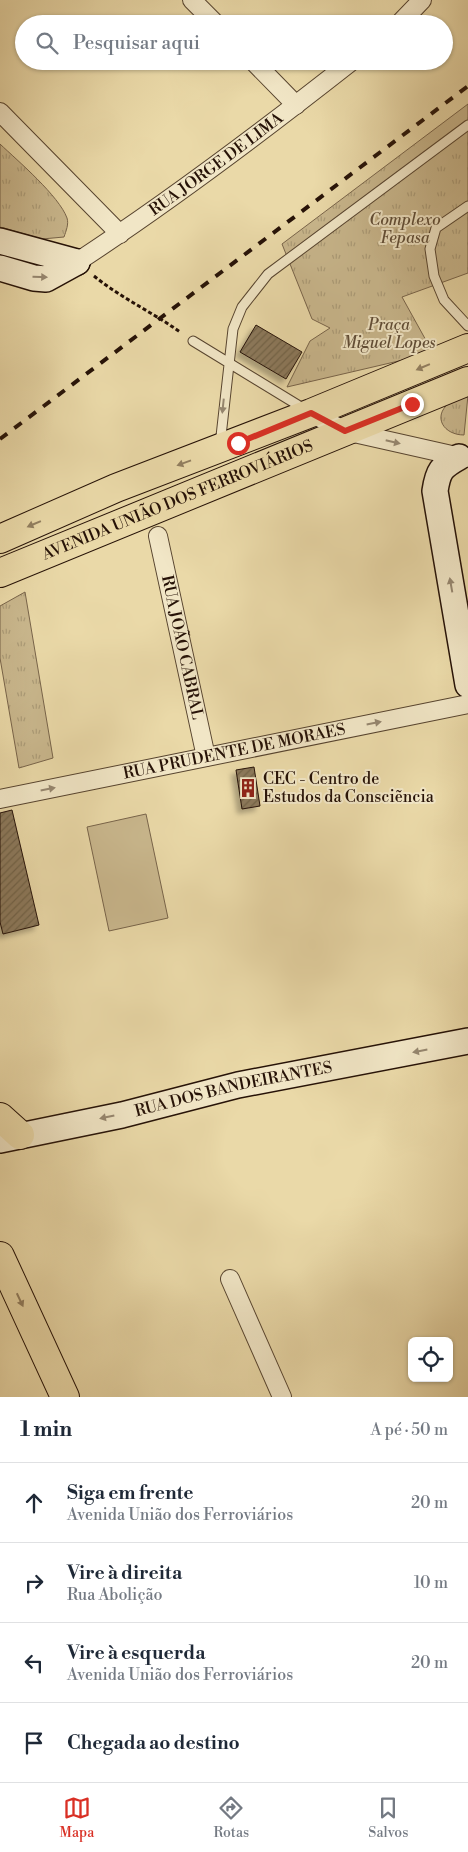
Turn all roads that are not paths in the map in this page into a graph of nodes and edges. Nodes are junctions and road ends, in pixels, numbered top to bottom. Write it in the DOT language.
graph roads {
  1 [pos="192,0"];
  2 [pos="422,0"];
  3 [pos="207,15"];
  4 [pos="408,15"];
  5 [pos="262,70"];
  6 [pos="341,70"];
  7 [pos="296,105"];
  8 [pos="0,112"];
  9 [pos="468,124"];
  10 [pos="468,206"];
  11 [pos="120,234"];
  12 [pos="0,241"];
  13 [pos="77,262"];
  14 [pos="0,268"];
  15 [pos="468,326"];
  16 [pos="193,341"];
  17 [pos="468,348"];
  18 [pos="228,362"];
  19 [pos="468,381"];
  20 [pos="311,413"];
  21 [pos="345,431"];
  22 [pos="219,450"];
  23 [pos="463,457"];
  24 [pos="158,536"];
  25 [pos="0,538"];
  26 [pos="0,573"];
  27 [pos="468,685"];
  28 [pos="468,704"];
  29 [pos="206,757"];
  30 [pos="0,798"];
  31 [pos="468,1041"];
  32 [pos="0,1117"];
  33 [pos="10,1137"];
  34 [pos="0,1256"];
  35 [pos="230,1279"];
  36 [pos="65,1397"];
  37 [pos="282,1397"];
  1 -- 3 [label="street"];
  2 -- 4 [label="street"];
  5 -- 7 [label="street"];
  6 -- 7 [label="street, RUA JORGE DE LIMA"];
  7 -- 11 [label="street, RUA JORGE DE LIMA"];
  8 -- 11 [label="street"];
  9 -- 18 [label="lane"];
  10 -- 15 [label="lane"];
  11 -- 13 [label="street, RUA JORGE DE LIMA"];
  12 -- 13 [label="main road"];
  14 -- 13 [label="main road, one-way"];
  16 -- 18 [label="lane"];
  17 -- 20 [label="main road, AVENIDA UNIÃO DOS FERROVIÁRIOS, one-way"];
  18 -- 20 [label="lane"];
  18 -- 22 [label="lane, one-way"];
  19 -- 21 [label="main road, AVENIDA UNIÃO DOS FERROVIÁRIOS"];
  20 -- 21 [label="street"];
  20 -- 22 [label="main road, AVENIDA UNIÃO DOS FERROVIÁRIOS"];
  21 -- 23 [label="street, one-way"];
  21 -- 26 [label="main road, AVENIDA UNIÃO DOS FERROVIÁRIOS"];
  22 -- 25 [label="main road, AVENIDA UNIÃO DOS FERROVIÁRIOS, one-way"];
  27 -- 23 [label="main road, one-way"];
  24 -- 29 [label="street, RUA JOÃO CABRAL"];
  29 -- 28 [label="street, RUA PRUDENTE DE MORAES, one-way"];
  30 -- 29 [label="street, RUA PRUDENTE DE MORAES, one-way"];
  31 -- 33 [label="main road, RUA DOS BANDEIRANTES, one-way"];
  32 -- 33 [label="main road"];
  34 -- 36 [label="main road, one-way"];
  35 -- 37 [label="street"];
}
